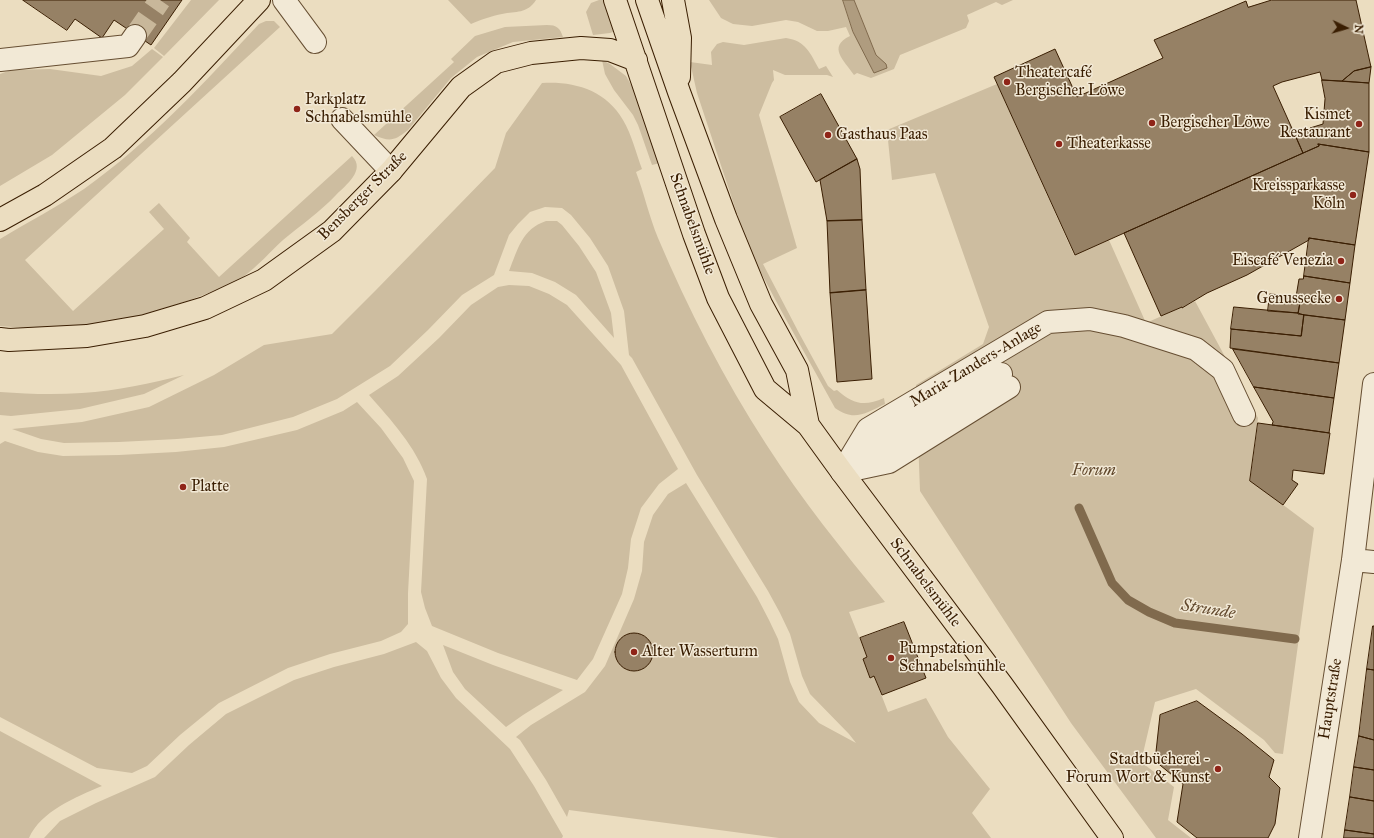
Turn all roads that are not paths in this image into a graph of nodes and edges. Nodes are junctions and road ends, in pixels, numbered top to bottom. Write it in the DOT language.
graph roads {
  1 [pos="259,0"];
  2 [pos="284,0"];
  3 [pos="614,0"];
  4 [pos="647,0"];
  5 [pos="673,0"];
  6 [pos="135,36"];
  7 [pos="315,42"];
  8 [pos="0,60"];
  9 [pos="636,60"];
  10 [pos="679,92"];
  11 [pos="342,119"];
  12 [pos="391,171"];
  13 [pos="0,220"];
  14 [pos="0,339"];
  15 [pos="1006,380"];
  16 [pos="1374,384"];
  17 [pos="1244,415"];
  18 [pos="808,425"];
  19 [pos="842,472"];
  20 [pos="1364,561"];
  21 [pos="1112,838"];
  22 [pos="1310,838"];
  1 -- 13 [label="main road"];
  2 -- 7 [label="street"];
  3 -- 9 [label="main road, Schnabelsmühle"];
  4 -- 10 [label="main road, Schnabelsmühle"];
  5 -- 10 [label="main road, Schnabelsmühle"];
  6 -- 8 [label="street"];
  9 -- 12 [label="main road, Bensberger Straße"];
  9 -- 18 [label="main road, Schnabelsmühle"];
  10 -- 18 [label="main road, Schnabelsmühle"];
  11 -- 12 [label="street"];
  12 -- 14 [label="main road, Bensberger Straße"];
  15 -- 19 [label="street"];
  16 -- 20 [label="street, Hauptstraße"];
  17 -- 19 [label="street, Maria-Zanders-Anlage"];
  18 -- 19 [label="main road, Schnabelsmühle"];
  19 -- 21 [label="main road, Schnabelsmühle"];
  20 -- 22 [label="street, Hauptstraße"];
}
